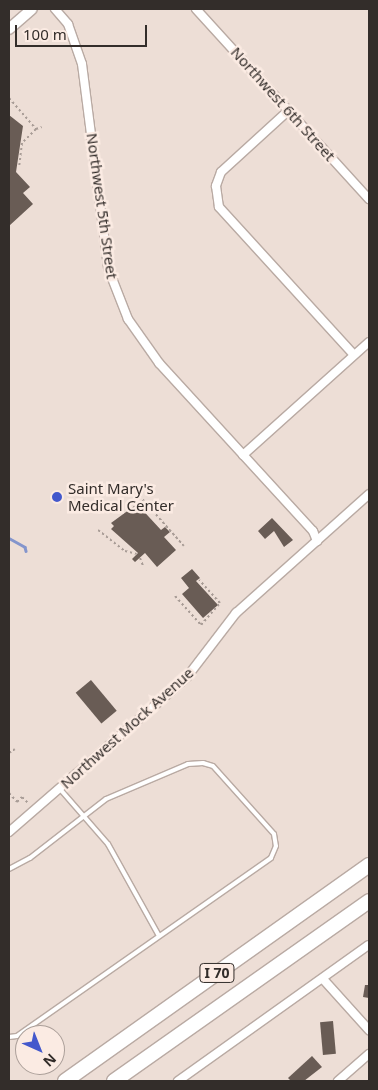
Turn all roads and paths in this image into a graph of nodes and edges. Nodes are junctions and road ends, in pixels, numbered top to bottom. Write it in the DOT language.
graph roads {
  1 [pos="32,9"];
  2 [pos="55,9"];
  3 [pos="196,9"];
  4 [pos="9,29"];
  5 [pos="9,98"];
  6 [pos="289,110"];
  7 [pos="42,127"];
  8 [pos="36,129"];
  9 [pos="19,168"];
  10 [pos="369,199"];
  11 [pos="369,342"];
  12 [pos="354,355"];
  13 [pos="243,455"];
  14 [pos="136,492"];
  15 [pos="369,494"];
  16 [pos="98,530"];
  17 [pos="317,541"];
  18 [pos="184,546"];
  19 [pos="137,554"];
  20 [pos="140,558"];
  21 [pos="143,566"];
  22 [pos="199,580"];
  23 [pos="175,596"];
  24 [pos="14,749"];
  25 [pos="9,753"];
  26 [pos="60,789"];
  27 [pos="9,793"];
  28 [pos="28,803"];
  29 [pos="84,816"];
  30 [pos="9,832"];
  31 [pos="369,865"];
  32 [pos="9,869"];
  33 [pos="369,901"];
  34 [pos="159,936"];
  35 [pos="369,945"];
  36 [pos="323,979"];
  37 [pos="369,1030"];
  38 [pos="9,1037"];
  39 [pos="369,1054"];
  40 [pos="65,1081"];
  41 [pos="114,1081"];
  42 [pos="178,1081"];
  43 [pos="338,1081"];
  1 -- 4 [label="street"];
  2 -- 13 [label="street, Northwest 5th Street"];
  3 -- 6 [label="street, Northwest 6th Street"];
  5 -- 8 [label="path"];
  6 -- 10 [label="street, Northwest 6th Street"];
  6 -- 12 [label="street"];
  7 -- 8 [label="path"];
  8 -- 9 [label="path"];
  11 -- 12 [label="street"];
  12 -- 13 [label="street"];
  13 -- 17 [label="street, Northwest 5th Street"];
  14 -- 18 [label="path"];
  15 -- 17 [label="street, Northwest Mock Avenue"];
  16 -- 19 [label="path"];
  17 -- 26 [label="street, Northwest Mock Avenue"];
  20 -- 21 [label="path"];
  22 -- 23 [label="path"];
  24 -- 25 [label="path"];
  26 -- 29 [label="lane"];
  26 -- 30 [label="street, Northwest Mock Avenue"];
  27 -- 28 [label="path"];
  29 -- 32 [label="lane"];
  29 -- 34 [label="lane"];
  29 -- 34 [label="lane"];
  31 -- 40 [label="highway, I 70"];
  33 -- 41 [label="highway, I 70"];
  34 -- 38 [label="lane"];
  35 -- 36 [label="street"];
  36 -- 37 [label="street"];
  36 -- 42 [label="street"];
  39 -- 43 [label="street"];
}
